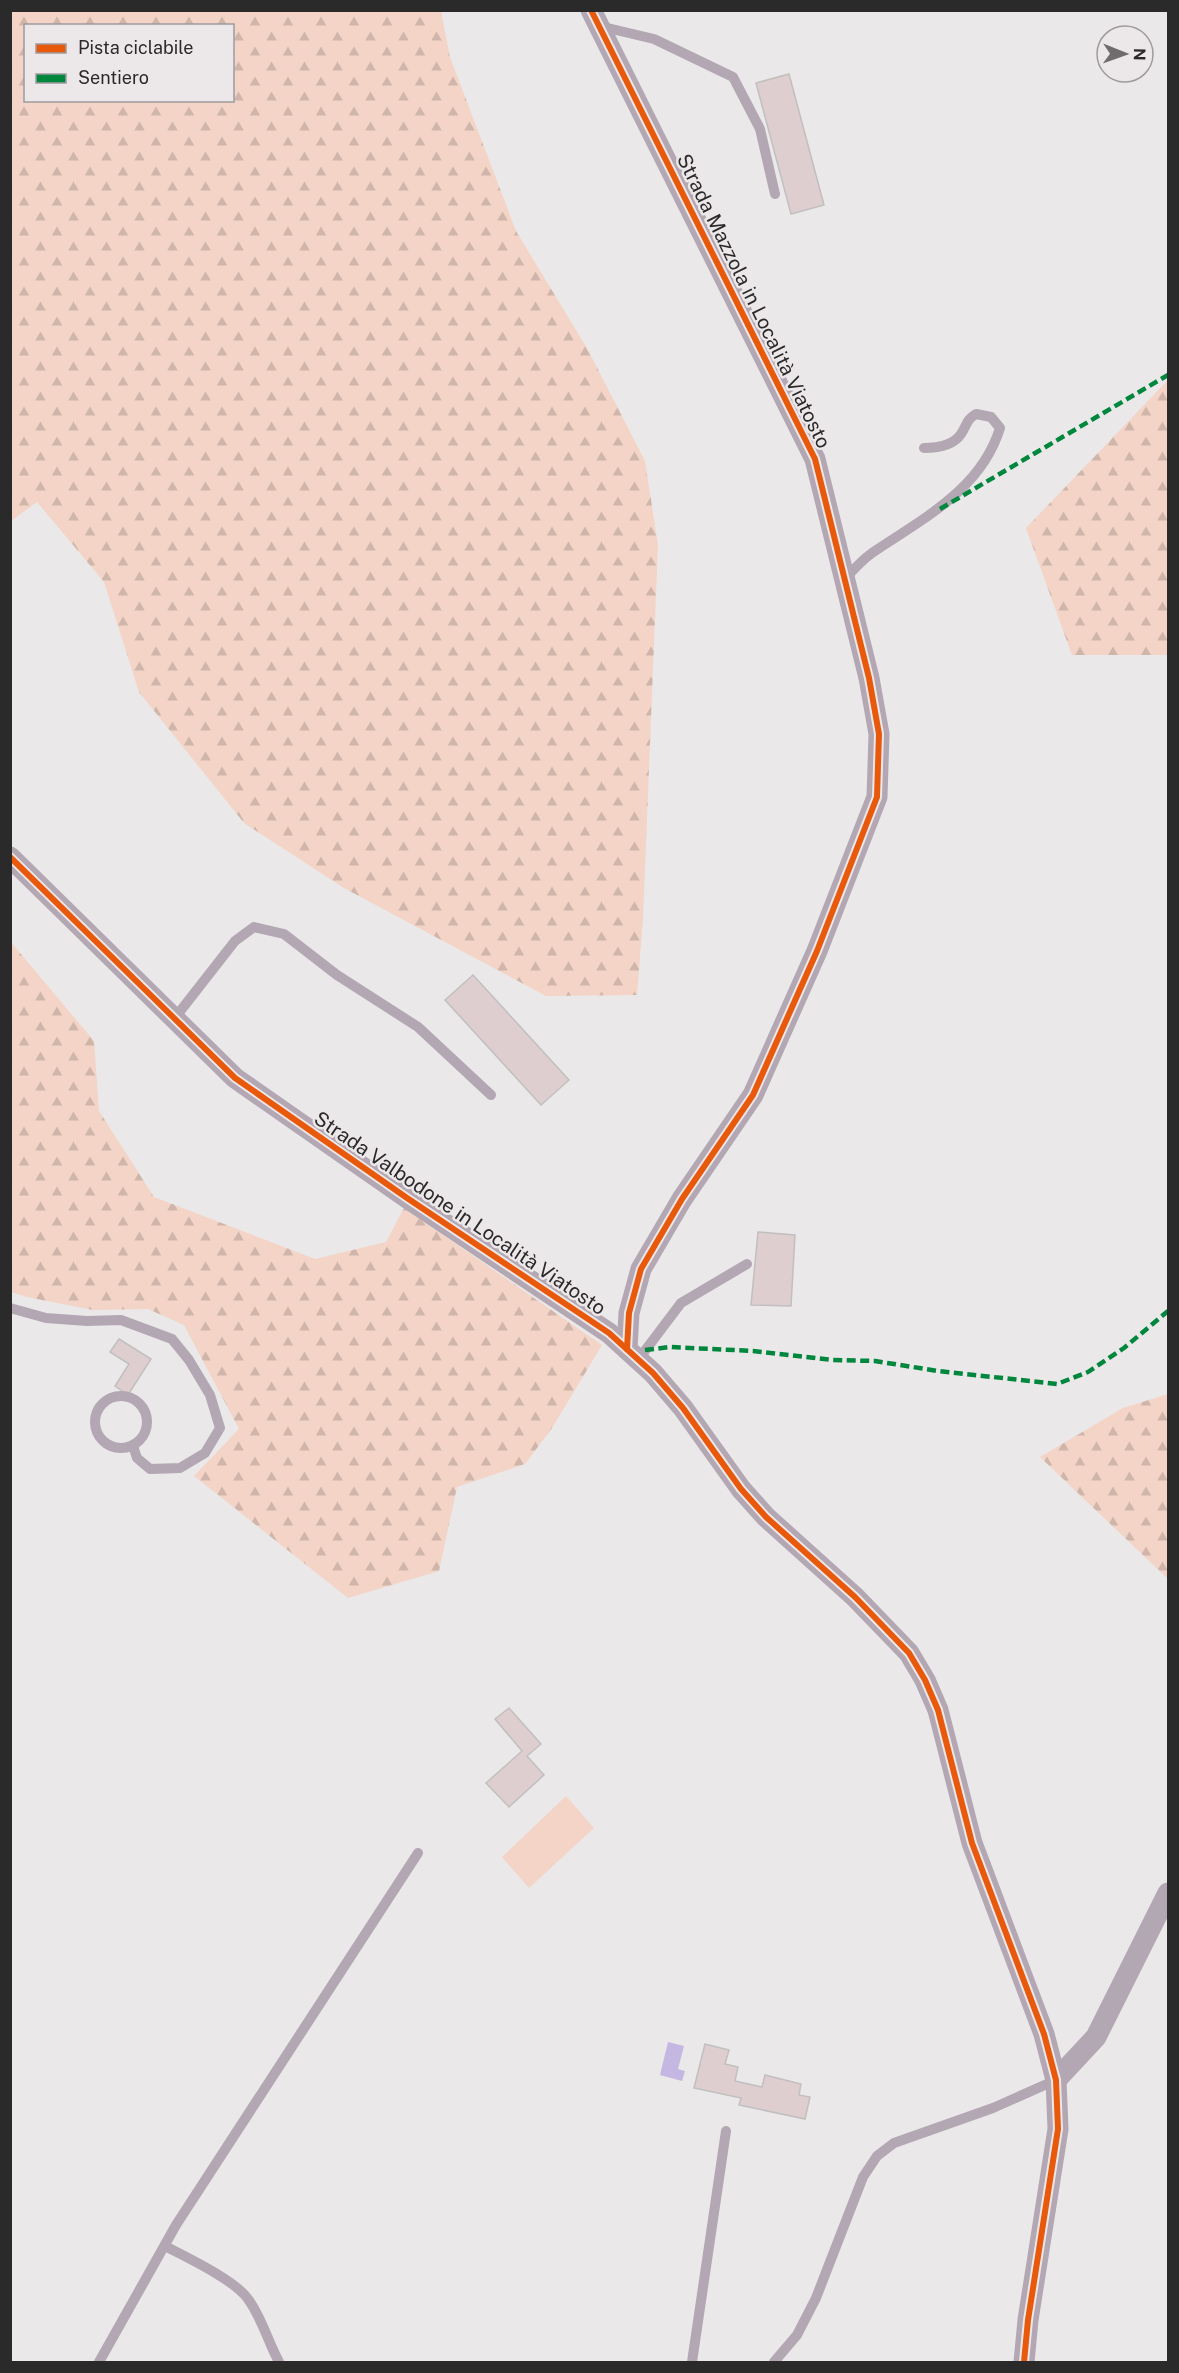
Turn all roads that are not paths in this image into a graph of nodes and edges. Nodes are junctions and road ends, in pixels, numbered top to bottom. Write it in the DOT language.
graph roads {
  1 [pos="595,18"];
  2 [pos="775,194"];
  3 [pos="924,448"];
  4 [pos="844,579"];
  5 [pos="10,857"];
  6 [pos="174,1018"];
  7 [pos="491,1095"];
  8 [pos="747,1264"];
  9 [pos="10,1308"];
  10 [pos="633,1354"];
  11 [pos="133,1446"];
  12 [pos="418,1853"];
  13 [pos="1168,1893"];
  14 [pos="1161,1927"];
  15 [pos="1056,2080"];
  16 [pos="726,2131"];
  17 [pos="165,2246"];
  18 [pos="99,2362"];
  19 [pos="279,2362"];
  20 [pos="692,2362"];
  21 [pos="774,2362"];
  22 [pos="1024,2362"];
  1 -- 2 [label="lane"];
  1 -- 4 [label="street, Strada Mazzola in Località Viatosto"];
  3 -- 4 [label="lane"];
  4 -- 10 [label="street, Strada Mazzola in Località Viatosto"];
  5 -- 6 [label="street, Strada Valbodone in Località Viatosto"];
  6 -- 7 [label="lane"];
  6 -- 10 [label="street, Strada Valbodone in Località Viatosto"];
  8 -- 10 [label="lane"];
  9 -- 11 [label="lane"];
  10 -- 15 [label="street, Strada Valbodone in Località Viatosto"];
  11 -- 11 [label="lane"];
  12 -- 17 [label="lane"];
  13 -- 14 [label="street"];
  14 -- 15 [label="street"];
  15 -- 21 [label="lane"];
  15 -- 22 [label="street, Strada Valbodone in Località Viatosto"];
  16 -- 20 [label="lane"];
  17 -- 18 [label="lane"];
  17 -- 19 [label="lane"];
}
